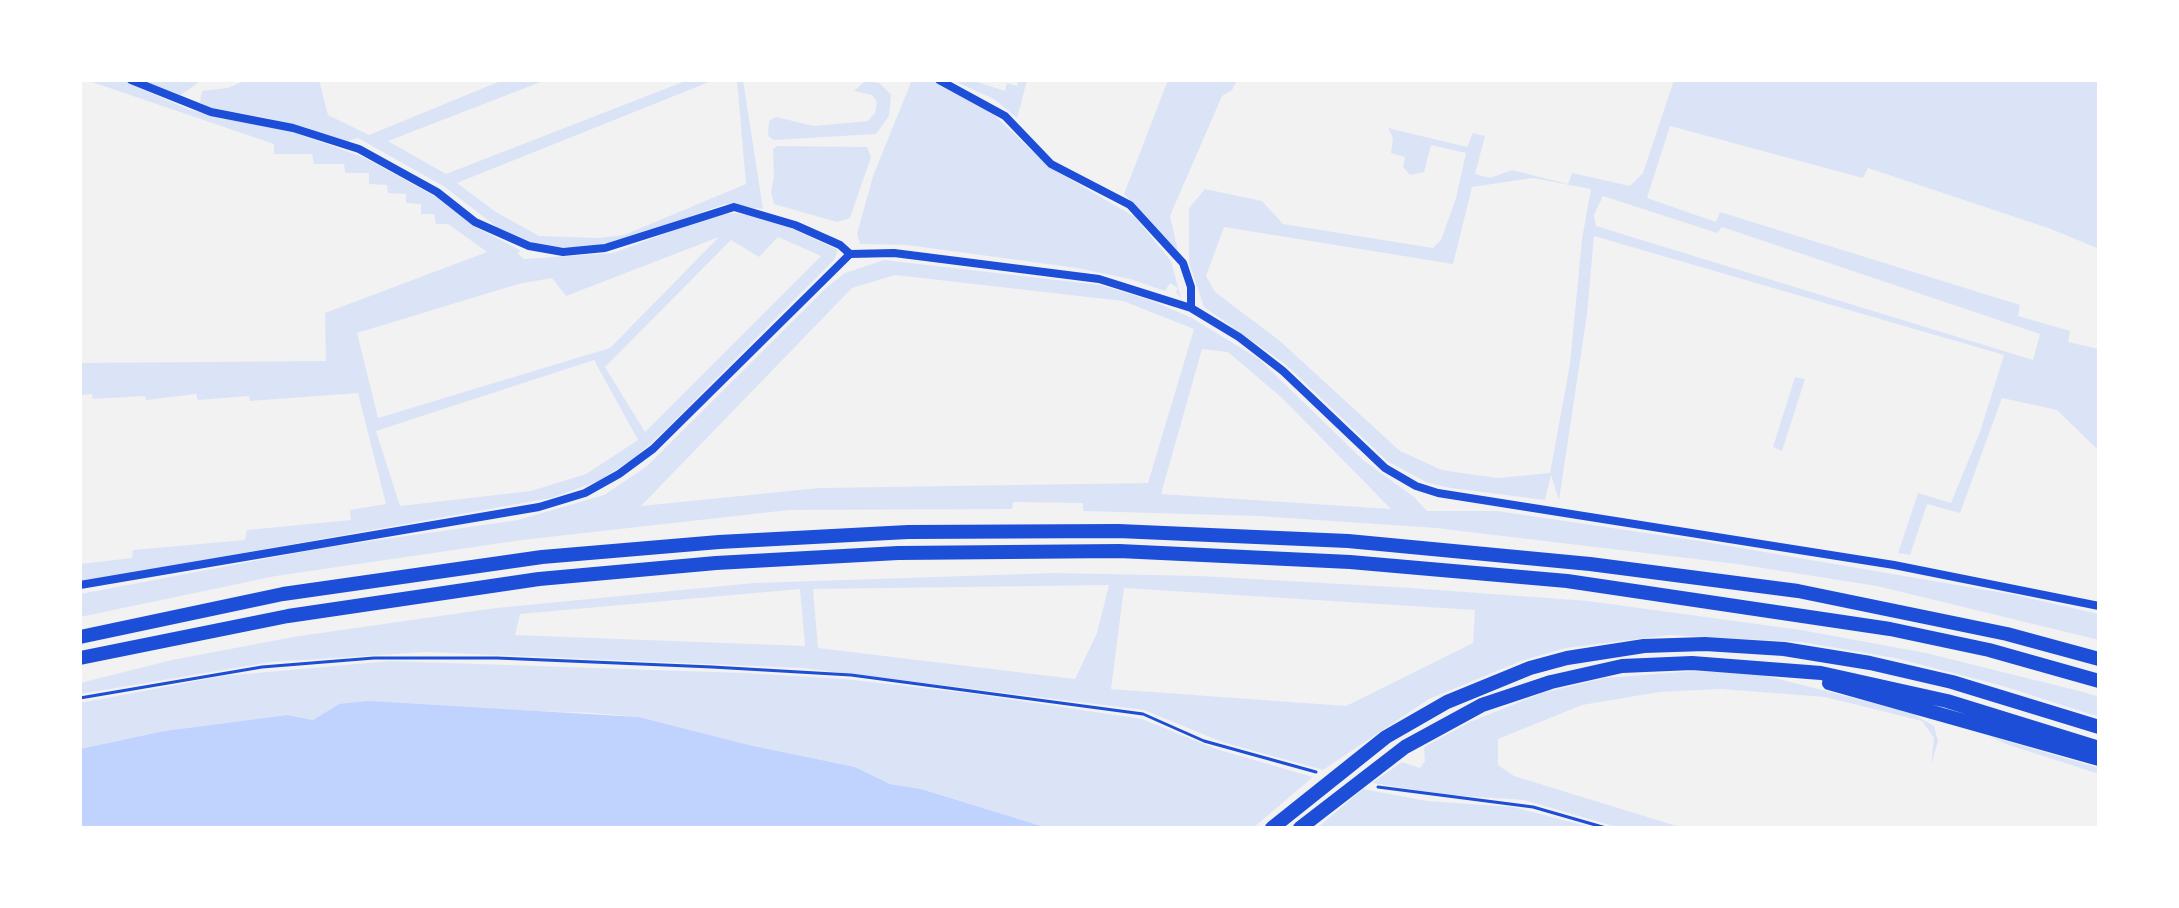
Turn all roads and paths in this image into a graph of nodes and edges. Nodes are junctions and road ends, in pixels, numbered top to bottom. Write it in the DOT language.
graph roads {
  1 [pos="131,80"];
  2 [pos="939,80"];
  3 [pos="850,254"];
  4 [pos="1191,308"];
  5 [pos="80,585"];
  6 [pos="2099,606"];
  7 [pos="80,637"];
  8 [pos="80,658"];
  9 [pos="2099,659"];
  10 [pos="1775,667"];
  11 [pos="2099,681"];
  12 [pos="80,698"];
  13 [pos="2099,727"];
  14 [pos="2099,748"];
  15 [pos="2099,759"];
  16 [pos="1329,775"];
  17 [pos="1369,786"];
  18 [pos="1272,828"];
  19 [pos="1300,828"];
  20 [pos="1606,828"];
  1 -- 3 [label="street"];
  2 -- 4 [label="street"];
  3 -- 4 [label="street"];
  3 -- 5 [label="street"];
  4 -- 6 [label="street"];
  7 -- 9 [label="highway"];
  8 -- 11 [label="highway"];
  10 -- 14 [label="highway"];
  10 -- 15 [label="highway"];
  10 -- 19 [label="highway"];
  12 -- 16 [label="path"];
  13 -- 18 [label="highway"];
  17 -- 20 [label="path"];
}
